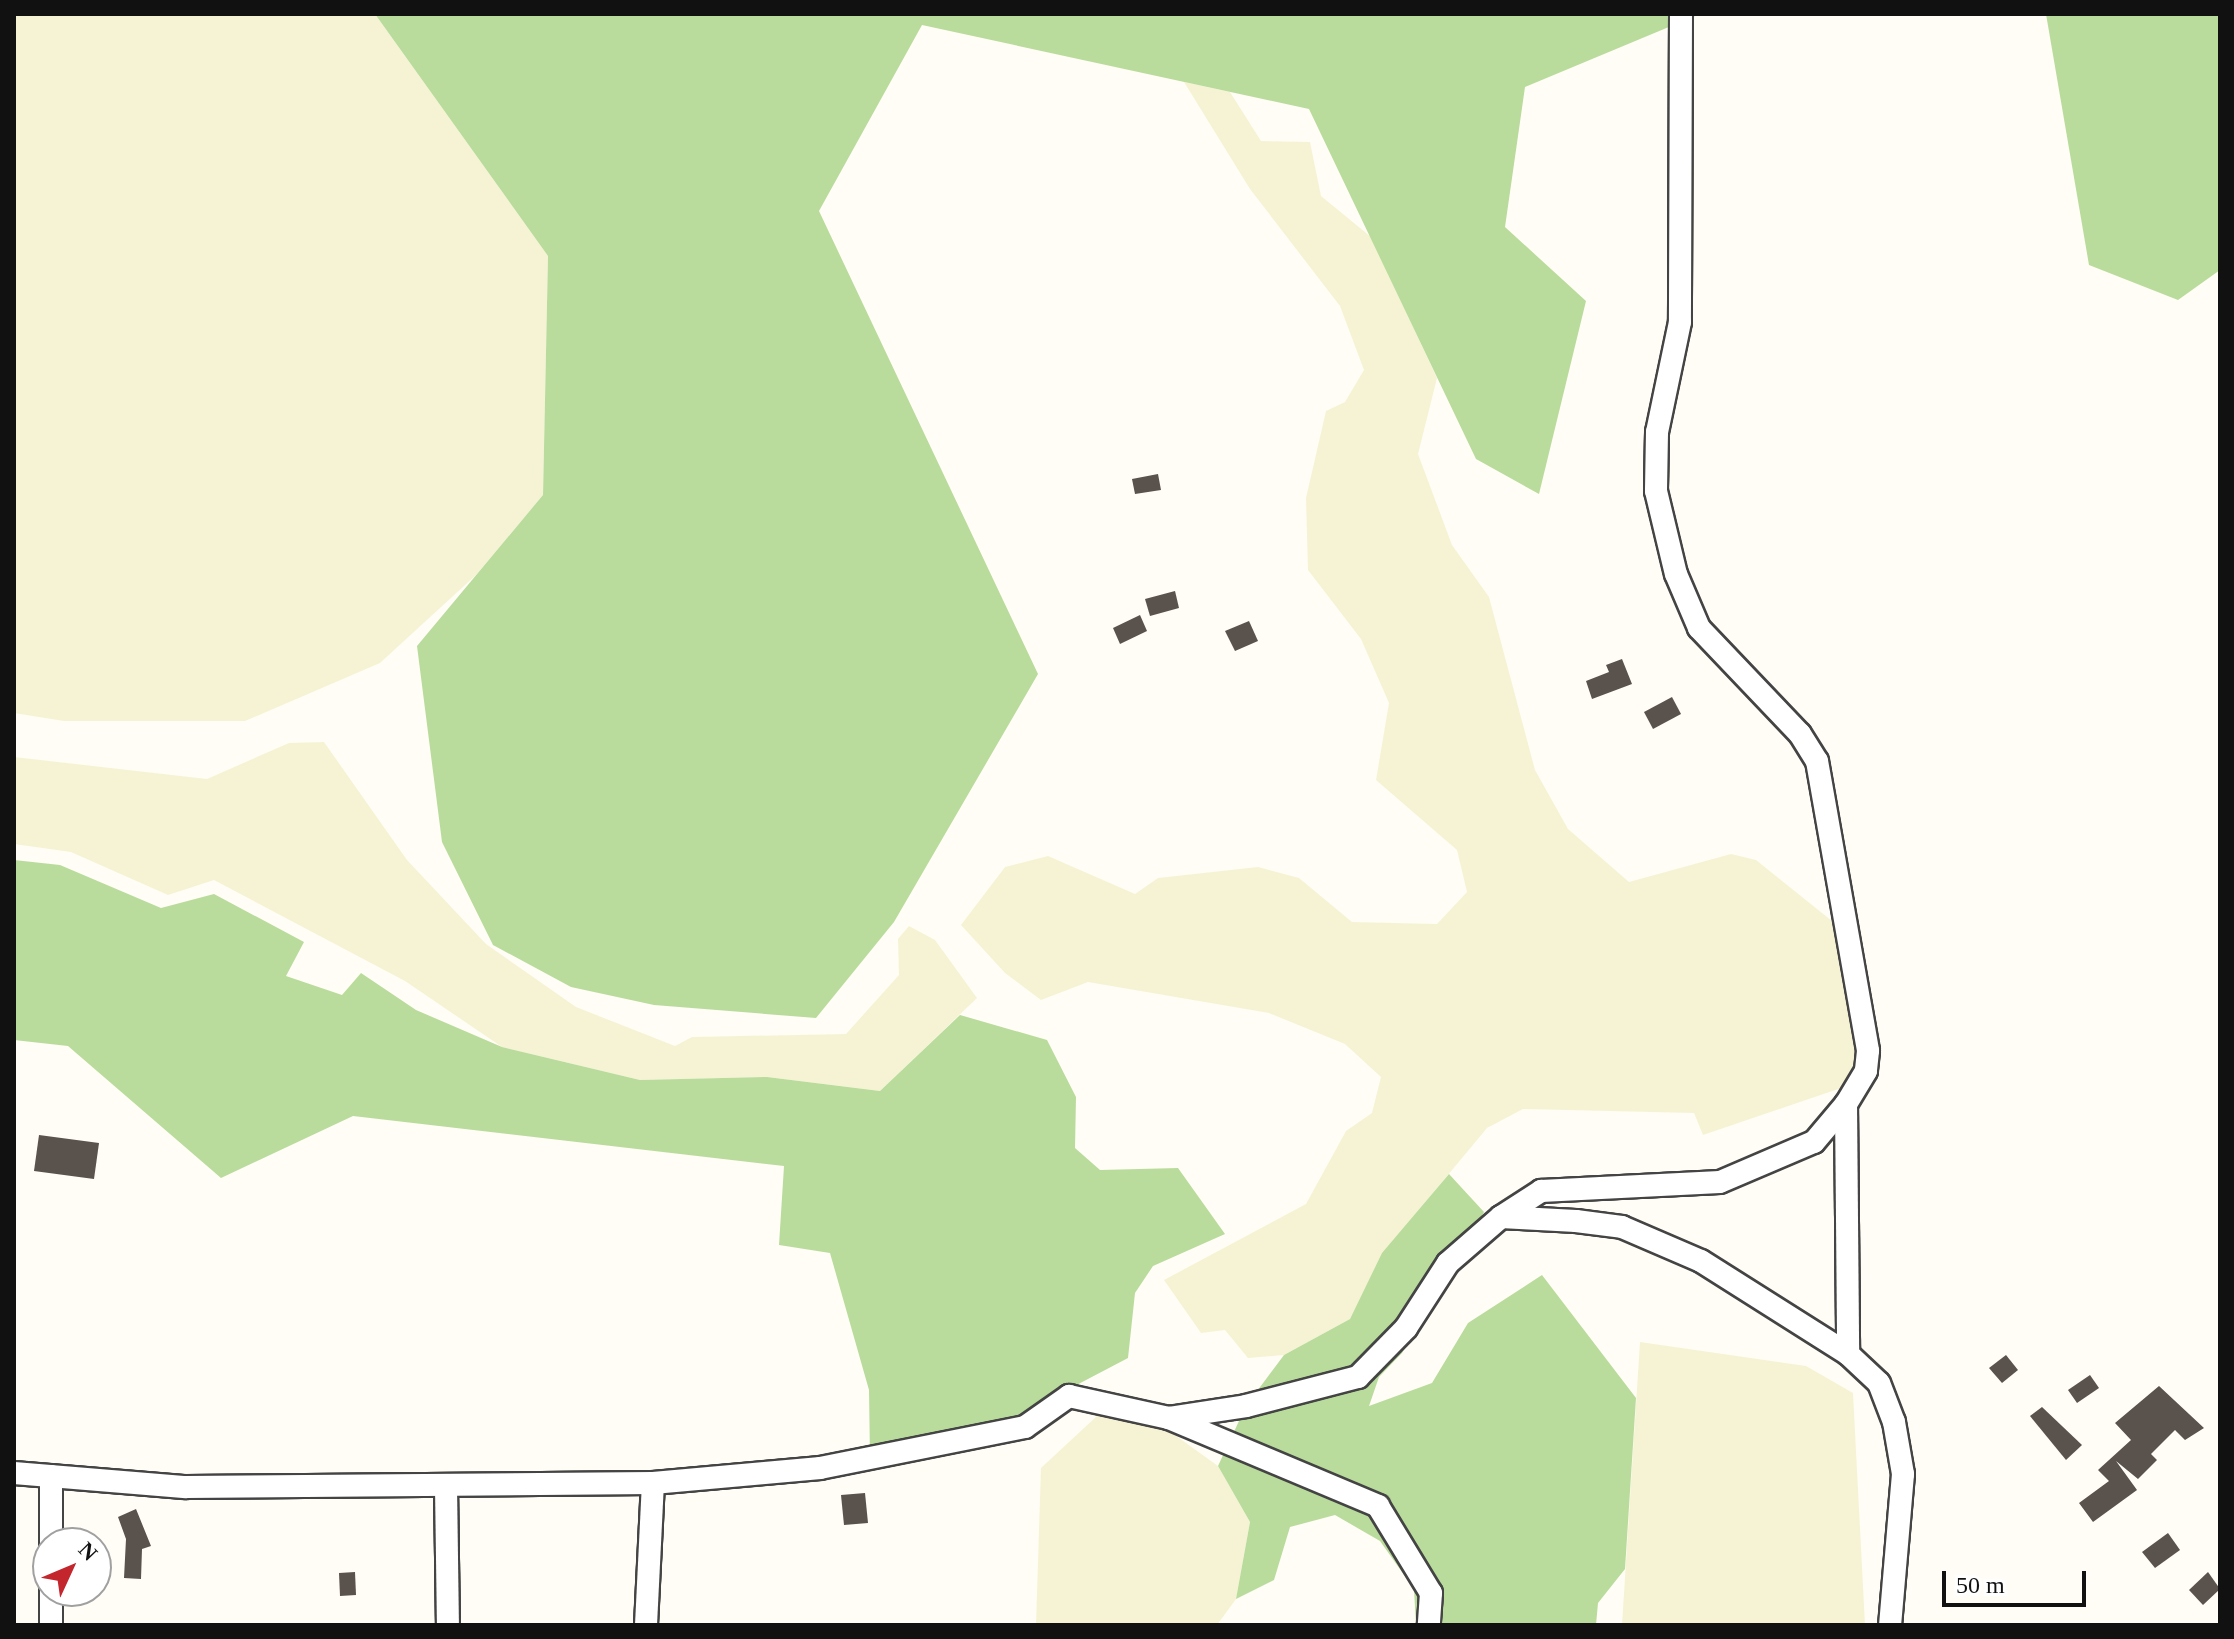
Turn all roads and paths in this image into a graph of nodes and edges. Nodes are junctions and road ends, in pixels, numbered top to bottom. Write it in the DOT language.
graph roads {
  1 [pos="1681,14"];
  2 [pos="1846,1104"];
  3 [pos="1501,1217"];
  4 [pos="1848,1354"];
  5 [pos="1168,1418"];
  6 [pos="14,1473"];
  7 [pos="51,1476"];
  8 [pos="653,1483"];
  9 [pos="446,1486"];
  10 [pos="51,1527"];
  11 [pos="448,1625"];
  12 [pos="646,1625"];
  13 [pos="1429,1625"];
  14 [pos="1890,1625"];
  1 -- 2 [label="street"];
  2 -- 3 [label="street"];
  2 -- 4 [label="street"];
  3 -- 4 [label="street"];
  3 -- 5 [label="street"];
  4 -- 14 [label="street"];
  5 -- 8 [label="street"];
  5 -- 13 [label="street"];
  6 -- 7 [label="street"];
  7 -- 9 [label="street"];
  7 -- 10 [label="street"];
  8 -- 9 [label="street"];
  8 -- 12 [label="street"];
  9 -- 11 [label="street"];
}
